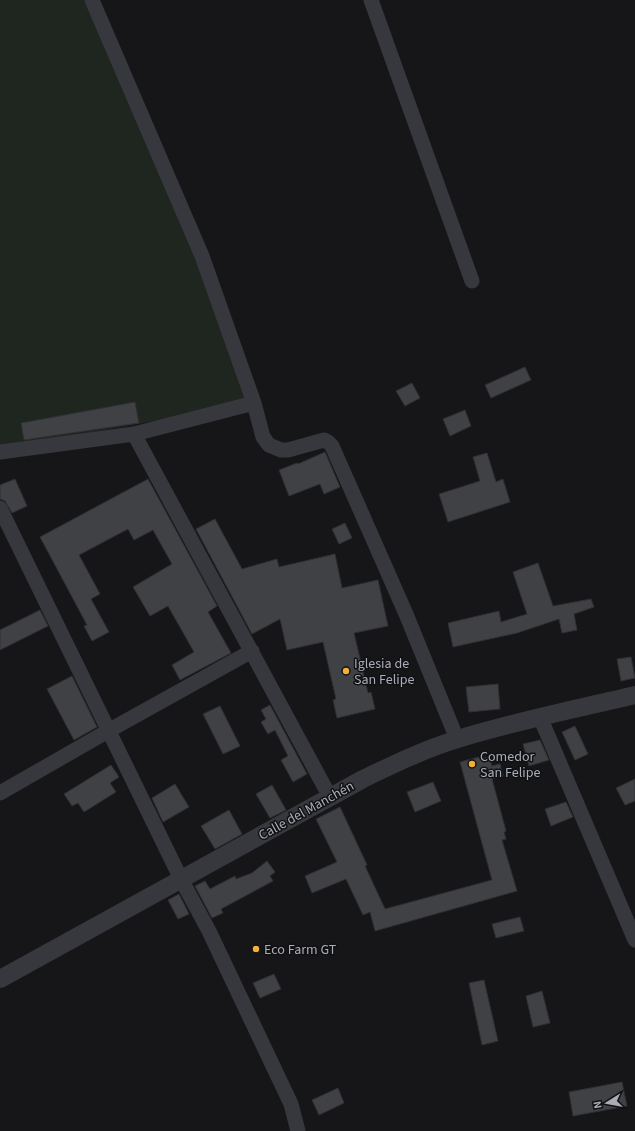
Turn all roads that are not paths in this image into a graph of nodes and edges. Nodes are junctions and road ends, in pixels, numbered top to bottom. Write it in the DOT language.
graph roads {
  1 [pos="92,0"];
  2 [pos="371,0"];
  3 [pos="472,281"];
  4 [pos="254,404"];
  5 [pos="134,434"];
  6 [pos="0,452"];
  7 [pos="0,508"];
  8 [pos="252,651"];
  9 [pos="635,695"];
  10 [pos="540,716"];
  11 [pos="108,731"];
  12 [pos="457,739"];
  13 [pos="0,793"];
  14 [pos="330,797"];
  15 [pos="181,879"];
  16 [pos="635,940"];
  17 [pos="0,979"];
  18 [pos="298,1131"];
  1 -- 4 [label="street"];
  2 -- 3 [label="street"];
  4 -- 5 [label="street"];
  4 -- 12 [label="street"];
  5 -- 6 [label="street"];
  5 -- 8 [label="street"];
  7 -- 11 [label="street"];
  8 -- 11 [label="street"];
  8 -- 14 [label="street"];
  9 -- 10 [label="street, Calle del Manchén"];
  10 -- 12 [label="street, Calle del Manchén"];
  10 -- 16 [label="street"];
  11 -- 13 [label="street"];
  11 -- 15 [label="street"];
  12 -- 14 [label="street, Calle del Manchén"];
  14 -- 15 [label="street, Calle del Manchén"];
  15 -- 17 [label="street, Calle del Manchén"];
  15 -- 18 [label="street"];
}
